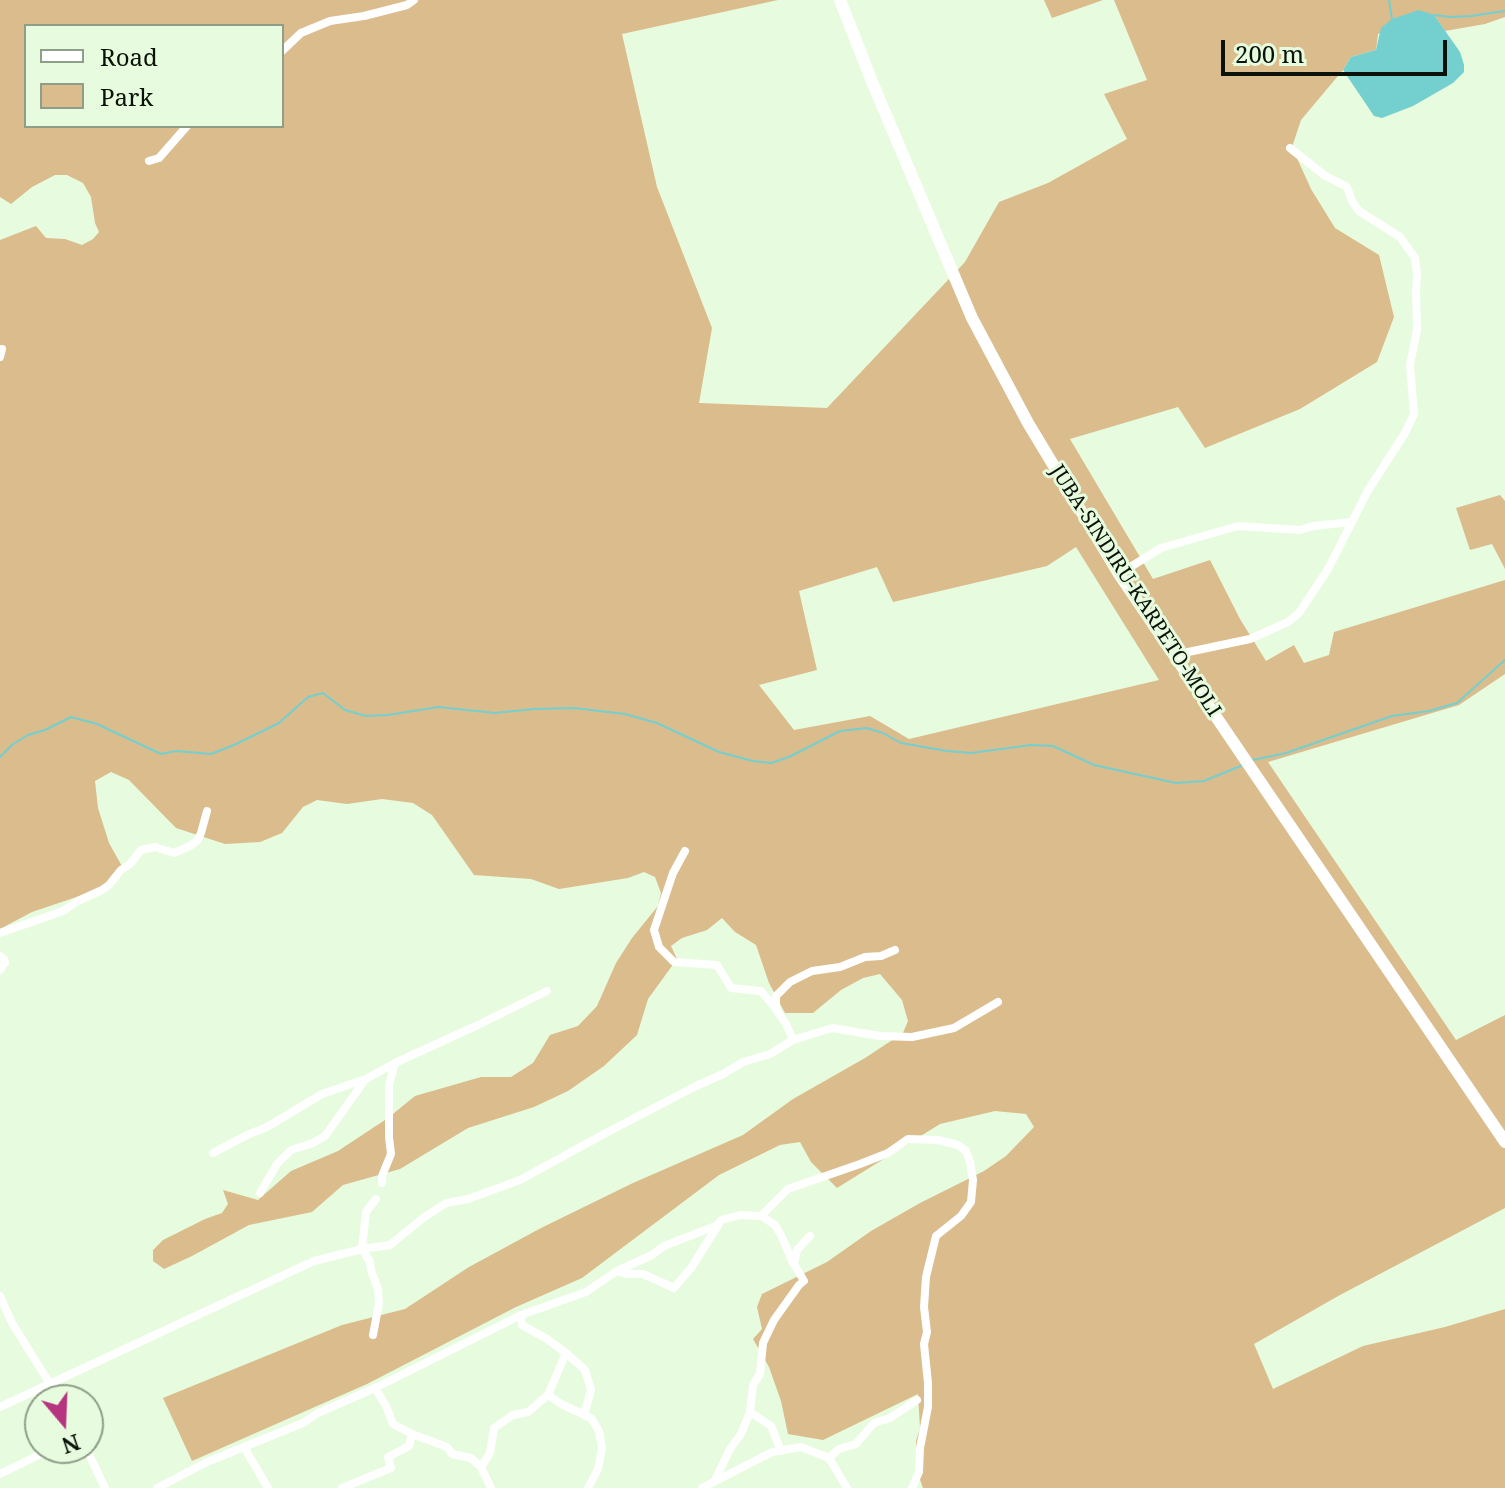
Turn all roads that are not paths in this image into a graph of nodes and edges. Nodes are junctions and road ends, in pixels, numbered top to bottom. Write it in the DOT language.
graph roads {
  1 [pos="414,0"];
  2 [pos="840,0"];
  3 [pos="284,49"];
  4 [pos="185,128"];
  5 [pos="1290,148"];
  6 [pos="149,161"];
  7 [pos="1352,522"];
  8 [pos="1119,574"];
  9 [pos="1174,655"];
  10 [pos="207,811"];
  11 [pos="685,851"];
  12 [pos="0,933"];
  13 [pos="895,950"];
  14 [pos="0,956"];
  15 [pos="0,970"];
  16 [pos="547,991"];
  17 [pos="998,1002"];
  18 [pos="776,1009"];
  19 [pos="793,1040"];
  20 [pos="395,1063"];
  21 [pos="366,1079"];
  22 [pos="1505,1142"];
  23 [pos="213,1153"];
  24 [pos="382,1183"];
  25 [pos="260,1193"];
  26 [pos="376,1199"];
  27 [pos="761,1216"];
  28 [pos="718,1225"];
  29 [pos="810,1236"];
  30 [pos="362,1249"];
  31 [pos="794,1264"];
  32 [pos="617,1271"];
  33 [pos="0,1296"];
  34 [pos="521,1315"];
  35 [pos="12,1323"];
  36 [pos="0,1327"];
  37 [pos="373,1335"];
  38 [pos="566,1353"];
  39 [pos="50,1382"];
  40 [pos="375,1388"];
  41 [pos="548,1395"];
  42 [pos="917,1400"];
  43 [pos="0,1407"];
  44 [pos="750,1412"];
  45 [pos="584,1415"];
  46 [pos="412,1434"];
  47 [pos="244,1447"];
  48 [pos="781,1451"];
  49 [pos="829,1458"];
  50 [pos="24,1462"];
  51 [pos="94,1464"];
  52 [pos="481,1467"];
  53 [pos="0,1474"];
  54 [pos="715,1480"];
  55 [pos="105,1488"];
  56 [pos="157,1488"];
  57 [pos="268,1488"];
  58 [pos="342,1488"];
  59 [pos="491,1488"];
  60 [pos="588,1488"];
  61 [pos="702,1488"];
  62 [pos="847,1488"];
  63 [pos="912,1488"];
  1 -- 3 [label="street"];
  2 -- 8 [label="main road, JUBA-SINDIRU-KARPETO-MOLI"];
  4 -- 6 [label="street"];
  5 -- 7 [label="street"];
  7 -- 8 [label="street"];
  7 -- 9 [label="street"];
  8 -- 9 [label="main road, JUBA-SINDIRU-KARPETO-MOLI"];
  9 -- 22 [label="main road, JUBA-SINDIRU-KARPETO-MOLI"];
  10 -- 12 [label="street"];
  11 -- 18 [label="street"];
  13 -- 18 [label="street"];
  14 -- 15 [label="street"];
  16 -- 20 [label="street"];
  17 -- 19 [label="street"];
  18 -- 19 [label="street"];
  19 -- 30 [label="street"];
  20 -- 21 [label="street"];
  20 -- 24 [label="street"];
  21 -- 23 [label="street"];
  21 -- 25 [label="street"];
  26 -- 30 [label="street"];
  27 -- 28 [label="street"];
  27 -- 31 [label="street"];
  27 -- 63 [label="street"];
  28 -- 32 [label="street"];
  28 -- 32 [label="street"];
  29 -- 31 [label="street"];
  30 -- 37 [label="street"];
  30 -- 39 [label="street"];
  31 -- 44 [label="street"];
  32 -- 34 [label="street"];
  33 -- 35 [label="street"];
  34 -- 38 [label="street"];
  34 -- 40 [label="street"];
  35 -- 36 [label="street"];
  35 -- 39 [label="street"];
  38 -- 41 [label="street"];
  38 -- 45 [label="street"];
  39 -- 43 [label="street"];
  40 -- 46 [label="street"];
  40 -- 47 [label="street"];
  41 -- 45 [label="street"];
  41 -- 52 [label="street"];
  42 -- 49 [label="street"];
  44 -- 48 [label="street"];
  44 -- 54 [label="street"];
  45 -- 60 [label="street"];
  46 -- 52 [label="street"];
  46 -- 58 [label="street"];
  47 -- 56 [label="street"];
  47 -- 57 [label="street"];
  48 -- 49 [label="street"];
  48 -- 54 [label="street"];
  49 -- 62 [label="street"];
  50 -- 53 [label="street"];
  51 -- 55 [label="street"];
  52 -- 59 [label="street"];
  54 -- 61 [label="street"];
}
